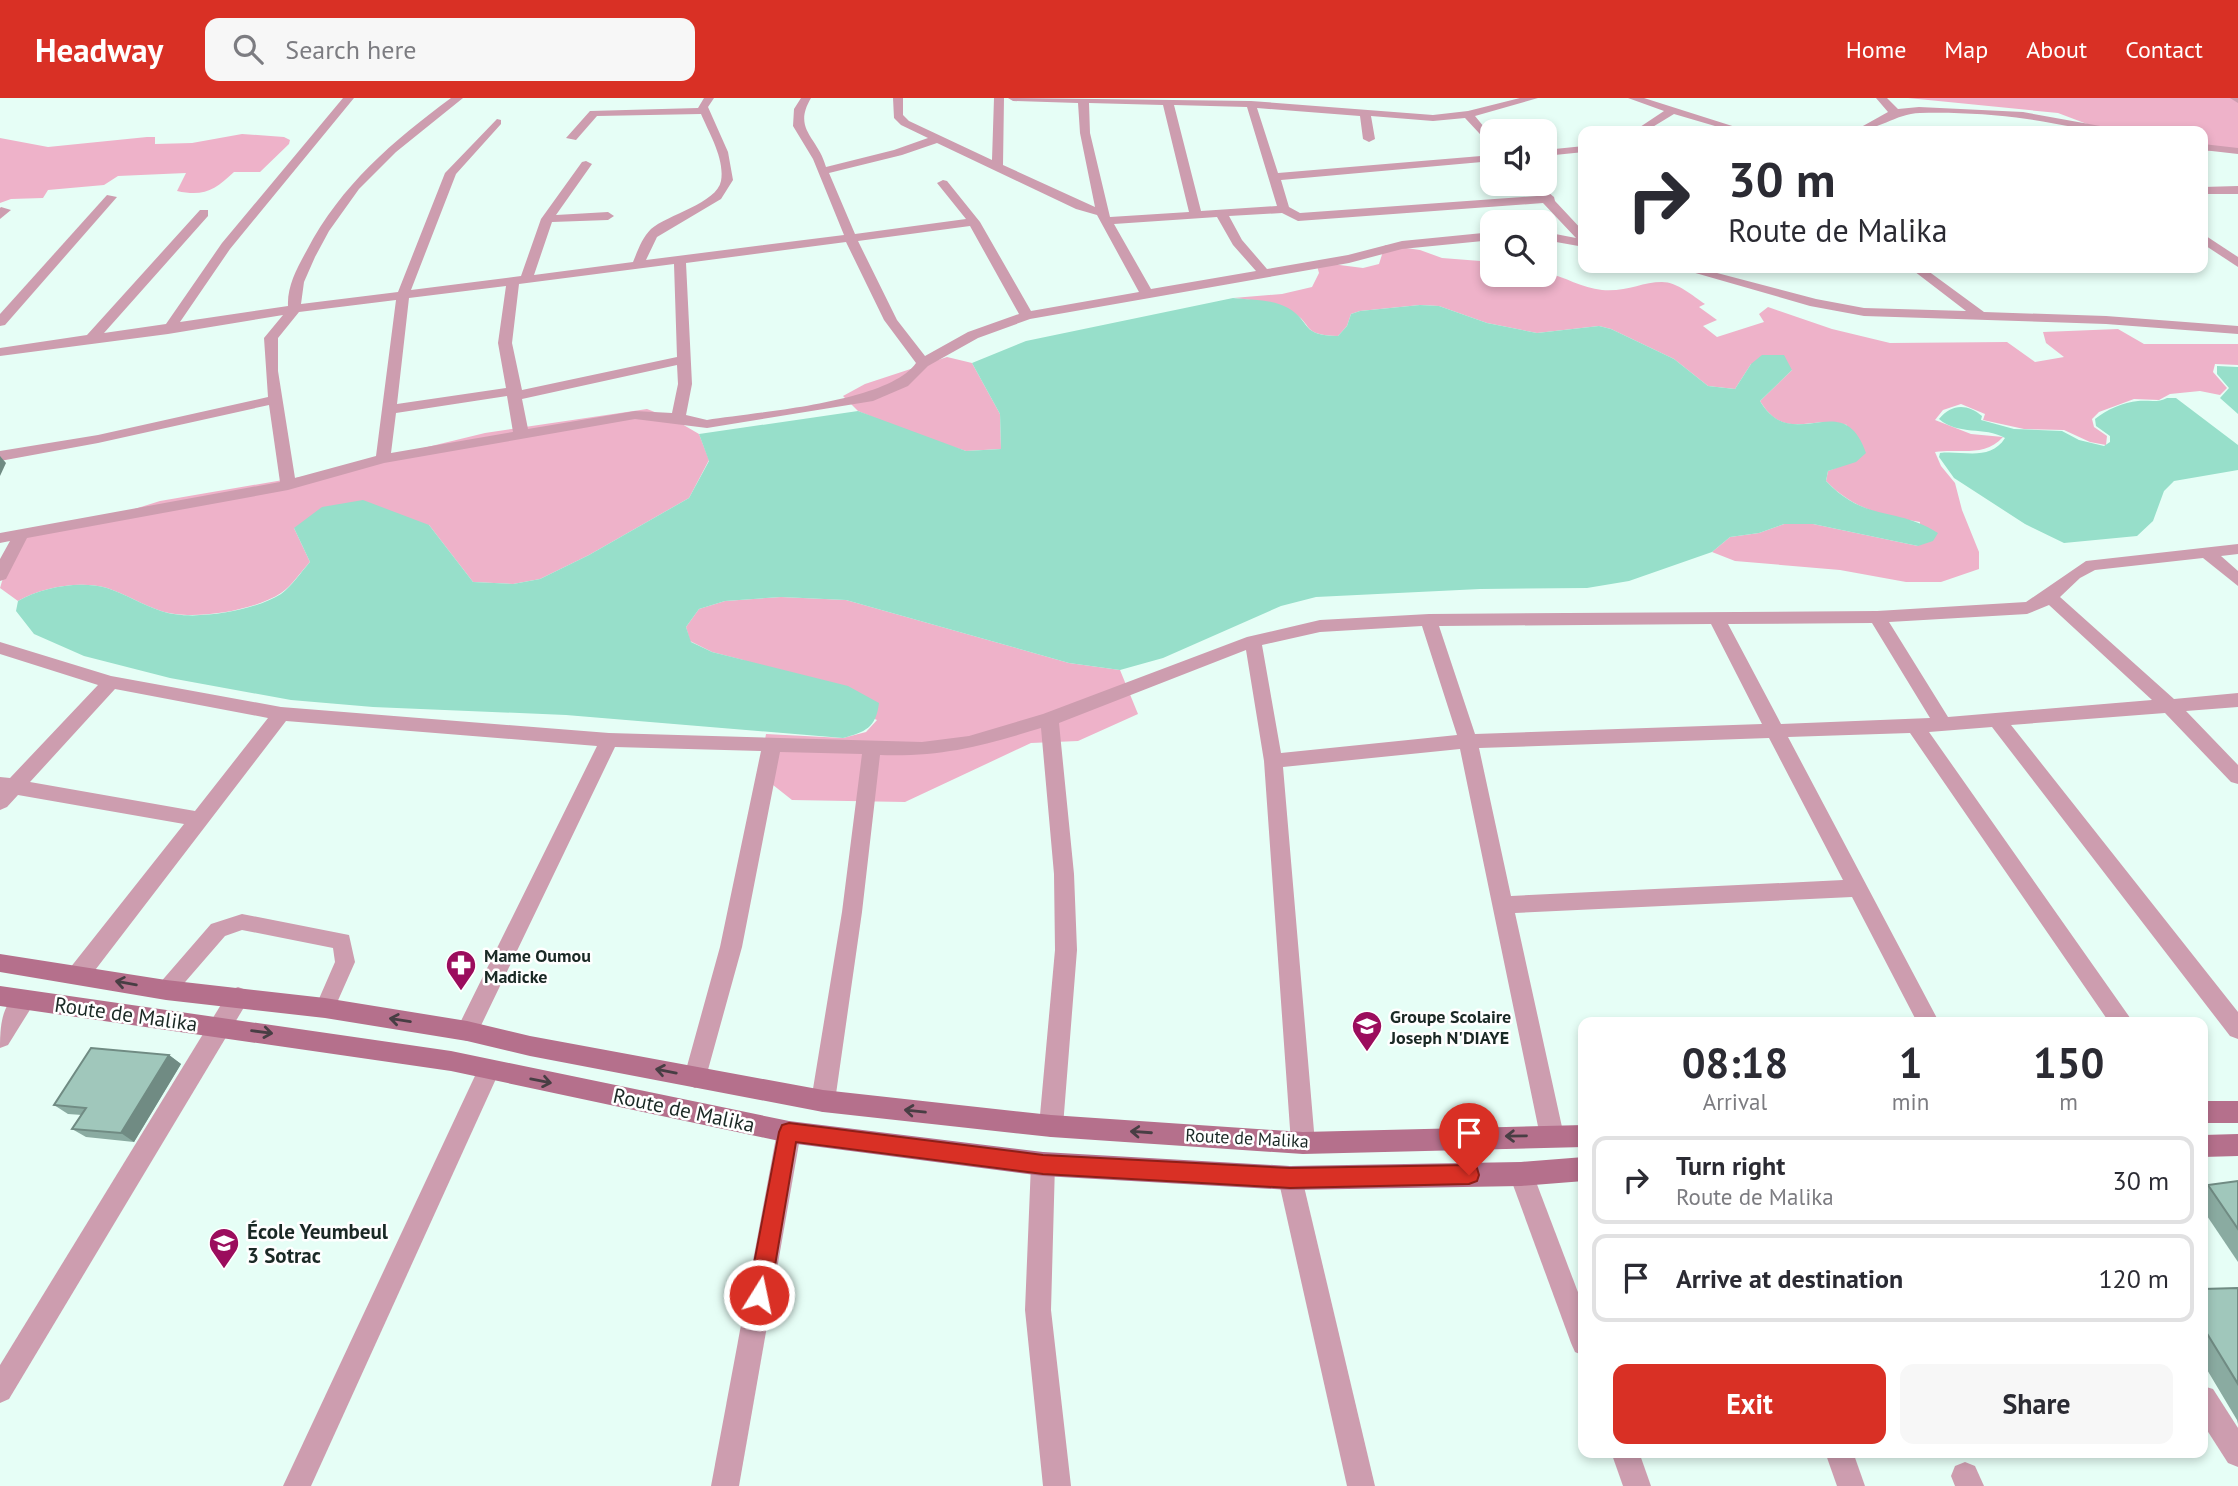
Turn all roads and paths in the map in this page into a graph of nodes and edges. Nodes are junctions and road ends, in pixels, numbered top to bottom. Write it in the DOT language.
graph roads {
  1 [pos="349,98"];
  2 [pos="458,98"];
  3 [pos="709,98"];
  4 [pos="806,98"];
  5 [pos="898,98"];
  6 [pos="999,98"];
  7 [pos="1013,98"];
  8 [pos="1026,98"];
  9 [pos="1468,98"];
  10 [pos="1533,98"];
  11 [pos="1633,98"];
  12 [pos="1881,98"];
  13 [pos="1083,99"];
  14 [pos="1112,99"];
  15 [pos="1167,100"];
  16 [pos="1251,104"];
  17 [pos="1670,106"];
  18 [pos="1489,109"];
  19 [pos="704,111"];
  20 [pos="1365,112"];
  21 [pos="1895,113"];
  22 [pos="1468,114"];
  23 [pos="2040,117"];
  24 [pos="497,122"];
  25 [pos="1645,126"];
  26 [pos="1722,126"];
  27 [pos="1869,126"];
  28 [pos="2048,126"];
  29 [pos="2093,126"];
  30 [pos="1480,129"];
  31 [pos="572,138"];
  32 [pos="937,139"];
  33 [pos="1369,139"];
  34 [pos="2208,148"];
  35 [pos="1578,150"];
  36 [pos="2238,151"];
  37 [pos="1557,152"];
  38 [pos="1480,159"];
  39 [pos="586,164"];
  40 [pos="998,165"];
  41 [pos="822,171"];
  42 [pos="1272,177"];
  43 [pos="943,183"];
  44 [pos="2208,191"];
  45 [pos="2236,192"];
  46 [pos="1546,196"];
  47 [pos="111,197"];
  48 [pos="1549,199"];
  49 [pos="1284,209"];
  50 [pos="204,213"];
  51 [pos="1221,213"];
  52 [pos="1196,214"];
  53 [pos="608,216"];
  54 [pos="1104,217"];
  55 [pos="547,219"];
  56 [pos="974,222"];
  57 [pos="1578,234"];
  58 [pos="1480,237"];
  59 [pos="853,238"];
  60 [pos="1557,238"];
  61 [pos="1578,240"];
  62 [pos="2208,242"];
  63 [pos="680,258"];
  64 [pos="639,263"];
  65 [pos="2238,263"];
  66 [pos="1263,272"];
  67 [pos="1702,273"];
  68 [pos="1747,273"];
  69 [pos="1923,273"];
  70 [pos="519,280"];
  71 [pos="1764,290"];
  72 [pos="1147,294"];
  73 [pos="403,295"];
  74 [pos="295,309"];
  75 [pos="1027,316"];
  76 [pos="1981,316"];
  77 [pos="0,322"];
  78 [pos="168,330"];
  79 [pos="2238,330"];
  80 [pos="92,338"];
  81 [pos="0,352"];
  82 [pos="682,360"];
  83 [pos="923,363"];
  84 [pos="515,393"];
  85 [pos="276,399"];
  86 [pos="388,410"];
  87 [pos="678,418"];
  88 [pos="520,433"];
  89 [pos="0,456"];
  90 [pos="383,459"];
  91 [pos="288,485"];
  92 [pos="21,535"];
  93 [pos="0,538"];
  94 [pos="2238,549"];
  95 [pos="2207,553"];
  96 [pos="0,575"];
  97 [pos="2238,579"];
  98 [pos="2051,598"];
  99 [pos="1715,617"];
  100 [pos="1877,617"];
  101 [pos="1429,620"];
  102 [pos="1253,641"];
  103 [pos="0,648"];
  104 [pos="111,682"];
  105 [pos="2238,700"];
  106 [pos="2168,704"];
  107 [pos="281,714"];
  108 [pos="1049,719"];
  109 [pos="1997,720"];
  110 [pos="1943,724"];
  111 [pos="1915,726"];
  112 [pos="1774,730"];
  113 [pos="609,740"];
  114 [pos="1468,741"];
  115 [pos="772,743"];
  116 [pos="872,747"];
  117 [pos="1273,761"];
  118 [pos="2238,778"];
  119 [pos="4,791"];
  120 [pos="199,819"];
  121 [pos="1858,888"];
  122 [pos="1503,905"];
  123 [pos="0,963"];
  124 [pos="78,975"];
  125 [pos="166,990"];
  126 [pos="0,996"];
  127 [pos="238,997"];
  128 [pos="25,1000"];
  129 [pos="325,1009"];
  130 [pos="1925,1017"];
  131 [pos="2119,1017"];
  132 [pos="220,1027"];
  133 [pos="2238,1029"];
  134 [pos="467,1031"];
  135 [pos="0,1038"];
  136 [pos="489,1070"];
  137 [pos="695,1077"];
  138 [pos="823,1101"];
  139 [pos="2208,1112"];
  140 [pos="2238,1112"];
  141 [pos="1051,1126"];
  142 [pos="789,1132"];
  143 [pos="1552,1136"];
  144 [pos="1578,1136"];
  145 [pos="1303,1143"];
  146 [pos="2238,1145"];
  147 [pos="2208,1146"];
  148 [pos="1043,1164"];
  149 [pos="1578,1169"];
  150 [pos="1521,1174"];
  151 [pos="1290,1178"];
  152 [pos="1578,1327"];
  153 [pos="0,1390"];
  154 [pos="2208,1407"];
  155 [pos="2238,1453"];
  156 [pos="1627,1458"];
  157 [pos="1841,1458"];
  158 [pos="297,1486"];
  159 [pos="724,1486"];
  160 [pos="1057,1486"];
  161 [pos="1361,1486"];
  162 [pos="1637,1486"];
  163 [pos="1850,1486"];
  1 -- 78 [label="street"];
  2 -- 74 [label="street"];
  3 -- 19 [label="street"];
  4 -- 41 [label="street"];
  5 -- 32 [label="street"];
  6 -- 40 [label="street"];
  7 -- 8 [label="street"];
  8 -- 13 [label="street"];
  9 -- 18 [label="street"];
  10 -- 18 [label="street"];
  11 -- 17 [label="street"];
  12 -- 21 [label="street"];
  13 -- 14 [label="street"];
  13 -- 54 [label="street"];
  14 -- 15 [label="street"];
  15 -- 16 [label="street"];
  15 -- 52 [label="street"];
  16 -- 20 [label="street"];
  16 -- 42 [label="street"];
  17 -- 25 [label="street"];
  17 -- 26 [label="street"];
  18 -- 22 [label="street"];
  19 -- 31 [label="street"];
  19 -- 64 [label="street"];
  20 -- 22 [label="street"];
  20 -- 33 [label="street"];
  21 -- 23 [label="street"];
  21 -- 27 [label="street"];
  22 -- 30 [label="street"];
  23 -- 28 [label="street"];
  23 -- 29 [label="street"];
  24 -- 73 [label="street"];
  32 -- 40 [label="street"];
  32 -- 41 [label="street"];
  34 -- 36 [label="street"];
  35 -- 37 [label="street"];
  38 -- 42 [label="street"];
  39 -- 55 [label="street"];
  40 -- 54 [label="street"];
  41 -- 59 [label="street"];
  42 -- 49 [label="street"];
  43 -- 56 [label="street"];
  44 -- 45 [label="street"];
  46 -- 48 [label="street"];
  47 -- 77 [label="street"];
  48 -- 49 [label="street"];
  48 -- 57 [label="street"];
  49 -- 51 [label="street"];
  50 -- 80 [label="street"];
  51 -- 52 [label="street"];
  51 -- 66 [label="street"];
  52 -- 54 [label="street"];
  53 -- 55 [label="street"];
  54 -- 72 [label="street"];
  55 -- 70 [label="street"];
  56 -- 59 [label="street"];
  56 -- 75 [label="street"];
  58 -- 66 [label="street"];
  59 -- 63 [label="street"];
  59 -- 83 [label="street"];
  60 -- 61 [label="street"];
  62 -- 65 [label="street"];
  63 -- 64 [label="street"];
  63 -- 82 [label="street"];
  64 -- 70 [label="street"];
  66 -- 72 [label="street"];
  67 -- 71 [label="street"];
  68 -- 71 [label="street"];
  69 -- 76 [label="street"];
  70 -- 73 [label="street"];
  70 -- 84 [label="street"];
  71 -- 76 [label="street"];
  72 -- 75 [label="street"];
  73 -- 74 [label="street"];
  73 -- 86 [label="street"];
  74 -- 78 [label="street"];
  74 -- 85 [label="street"];
  75 -- 83 [label="street"];
  76 -- 79 [label="street"];
  78 -- 80 [label="street"];
  80 -- 81 [label="street"];
  82 -- 84 [label="street"];
  82 -- 87 [label="street"];
  83 -- 87 [label="street"];
  84 -- 86 [label="street"];
  84 -- 88 [label="street"];
  85 -- 89 [label="street"];
  85 -- 91 [label="street"];
  86 -- 90 [label="street"];
  87 -- 88 [label="street"];
  88 -- 90 [label="street"];
  90 -- 91 [label="street"];
  91 -- 92 [label="street"];
  92 -- 93 [label="street"];
  92 -- 96 [label="street"];
  94 -- 95 [label="street"];
  95 -- 97 [label="street"];
  95 -- 98 [label="street"];
  98 -- 100 [label="street"];
  98 -- 106 [label="street"];
  99 -- 100 [label="street"];
  99 -- 101 [label="street"];
  99 -- 112 [label="street"];
  100 -- 110 [label="street"];
  101 -- 102 [label="street"];
  101 -- 114 [label="street"];
  102 -- 108 [label="street"];
  102 -- 117 [label="street"];
  103 -- 104 [label="street"];
  104 -- 107 [label="street"];
  104 -- 119 [label="street"];
  105 -- 106 [label="street"];
  106 -- 109 [label="street"];
  106 -- 118 [label="street"];
  107 -- 113 [label="street"];
  107 -- 120 [label="street"];
  108 -- 116 [label="street"];
  108 -- 141 [label="street"];
  109 -- 110 [label="street"];
  109 -- 133 [label="street"];
  110 -- 111 [label="street"];
  111 -- 112 [label="street"];
  111 -- 131 [label="street"];
  112 -- 114 [label="street"];
  112 -- 121 [label="street"];
  113 -- 115 [label="street"];
  113 -- 134 [label="street"];
  114 -- 117 [label="street"];
  114 -- 122 [label="street"];
  115 -- 116 [label="street"];
  115 -- 137 [label="street"];
  116 -- 138 [label="street"];
  117 -- 145 [label="street"];
  119 -- 120 [label="street"];
  120 -- 124 [label="street"];
  121 -- 122 [label="street"];
  121 -- 130 [label="street"];
  122 -- 143 [label="street"];
  123 -- 124 [label="main road, Route de Malika"];
  125 -- 124 [label="main road, Route de Malika, one-way"];
  125 -- 127 [label="main road, Route de Malika"];
  125 -- 129 [label="lane"];
  126 -- 128 [label="main road, Route de Malika"];
  127 -- 129 [label="main road, Route de Malika"];
  127 -- 132 [label="street"];
  128 -- 132 [label="main road, Route de Malika"];
  128 -- 135 [label="street"];
  134 -- 129 [label="main road, Route de Malika, one-way"];
  132 -- 136 [label="main road, Route de Malika, one-way"];
  132 -- 153 [label="street"];
  137 -- 134 [label="main road, Route de Malika, one-way"];
  136 -- 142 [label="main road, Route de Malika, one-way"];
  136 -- 158 [label="street"];
  137 -- 138 [label="main road, Route de Malika"];
  141 -- 138 [label="main road, Route de Malika, one-way"];
  139 -- 140 [label="main road"];
  145 -- 141 [label="main road, Route de Malika, one-way"];
  142 -- 148 [label="main road, Route de Malika"];
  142 -- 159 [label="street"];
  143 -- 144 [label="main road, Route de Malika"];
  143 -- 145 [label="main road, Route de Malika, one-way"];
  146 -- 147 [label="main road"];
  148 -- 151 [label="main road, Route de Malika"];
  148 -- 160 [label="street"];
  149 -- 150 [label="main road, Route de Malika"];
  150 -- 151 [label="main road, Route de Malika"];
  150 -- 152 [label="street"];
  151 -- 161 [label="street"];
  154 -- 155 [label="street"];
  156 -- 162 [label="street"];
  157 -- 163 [label="street"];
}
